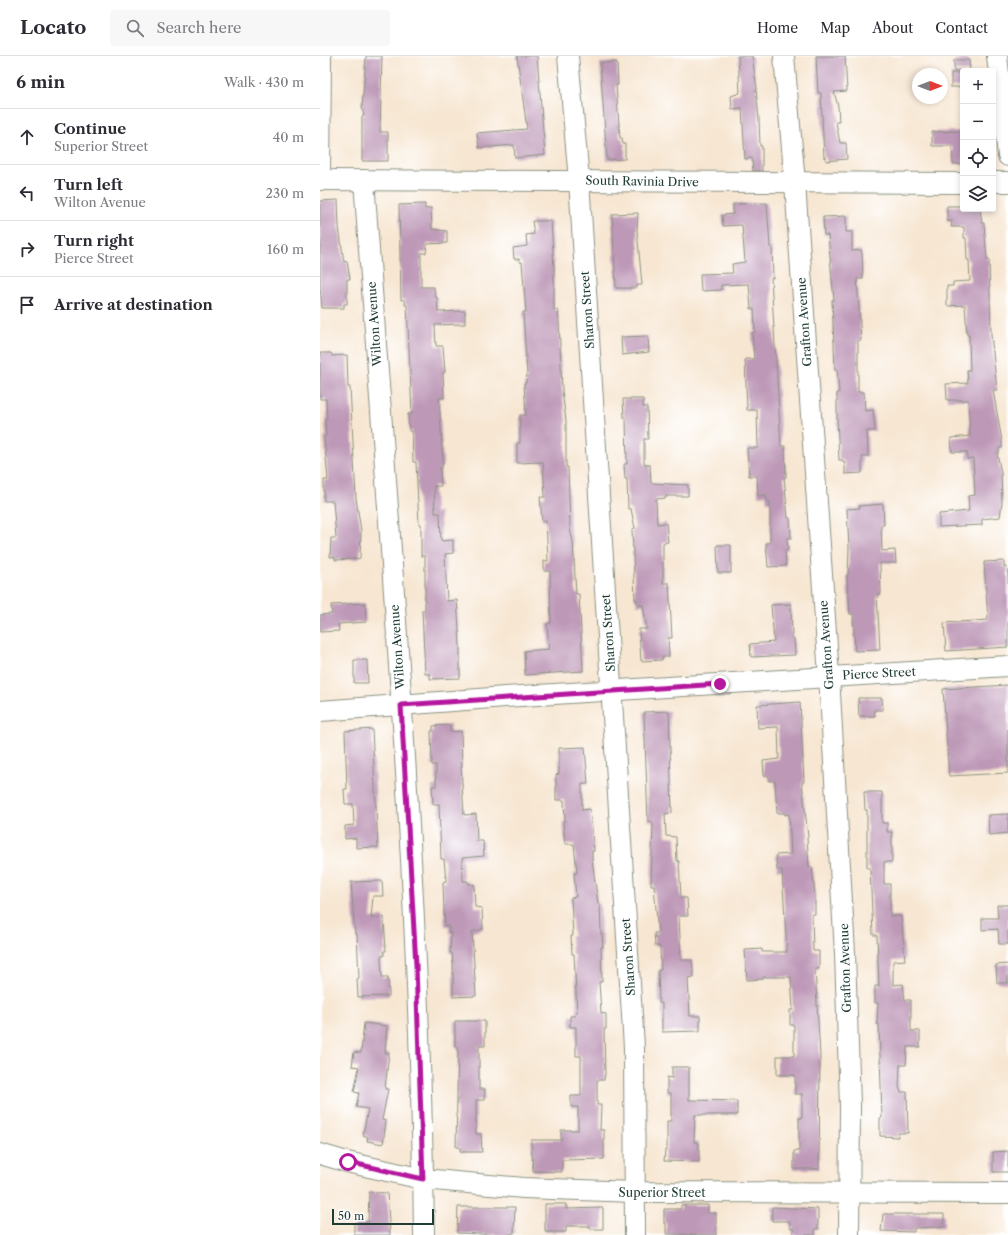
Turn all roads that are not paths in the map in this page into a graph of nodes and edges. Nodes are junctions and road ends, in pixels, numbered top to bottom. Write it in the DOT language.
graph roads {
  1 [pos="321,56"];
  2 [pos="568,56"];
  3 [pos="784,56"];
  4 [pos="997,56"];
  5 [pos="1008,156"];
  6 [pos="320,180"];
  7 [pos="364,180"];
  8 [pos="579,180"];
  9 [pos="996,182"];
  10 [pos="1008,182"];
  11 [pos="795,183"];
  12 [pos="960,183"];
  13 [pos="1008,666"];
  14 [pos="829,676"];
  15 [pos="611,691"];
  16 [pos="401,705"];
  17 [pos="320,711"];
  18 [pos="320,1154"];
  19 [pos="423,1179"];
  20 [pos="635,1192"];
  21 [pos="849,1192"];
  22 [pos="1008,1193"];
  23 [pos="424,1235"];
  24 [pos="635,1235"];
  25 [pos="849,1235"];
  1 -- 6 [label="street"];
  2 -- 8 [label="street, Sharon Street"];
  3 -- 11 [label="street, Grafton Avenue"];
  4 -- 5 [label="street"];
  6 -- 7 [label="street, South Ravinia Drive"];
  7 -- 8 [label="street, South Ravinia Drive"];
  7 -- 16 [label="street, Wilton Avenue"];
  8 -- 11 [label="street, South Ravinia Drive"];
  8 -- 15 [label="street, Sharon Street"];
  9 -- 10 [label="street"];
  11 -- 12 [label="street, South Ravinia Drive"];
  11 -- 14 [label="street, Grafton Avenue"];
  13 -- 14 [label="street, Pierce Street"];
  14 -- 15 [label="street, Pierce Street"];
  14 -- 21 [label="street, Grafton Avenue"];
  15 -- 16 [label="street, Pierce Street"];
  15 -- 20 [label="street, Sharon Street"];
  16 -- 17 [label="street, Pierce Street"];
  16 -- 19 [label="street, Wilton Avenue"];
  18 -- 19 [label="street, Superior Street"];
  19 -- 20 [label="street, Superior Street"];
  19 -- 23 [label="street, Wilton Avenue"];
  20 -- 21 [label="street, Superior Street"];
  20 -- 24 [label="street, Sharon Street"];
  21 -- 22 [label="street, Superior Street"];
  21 -- 25 [label="street, Grafton Avenue"];
}
